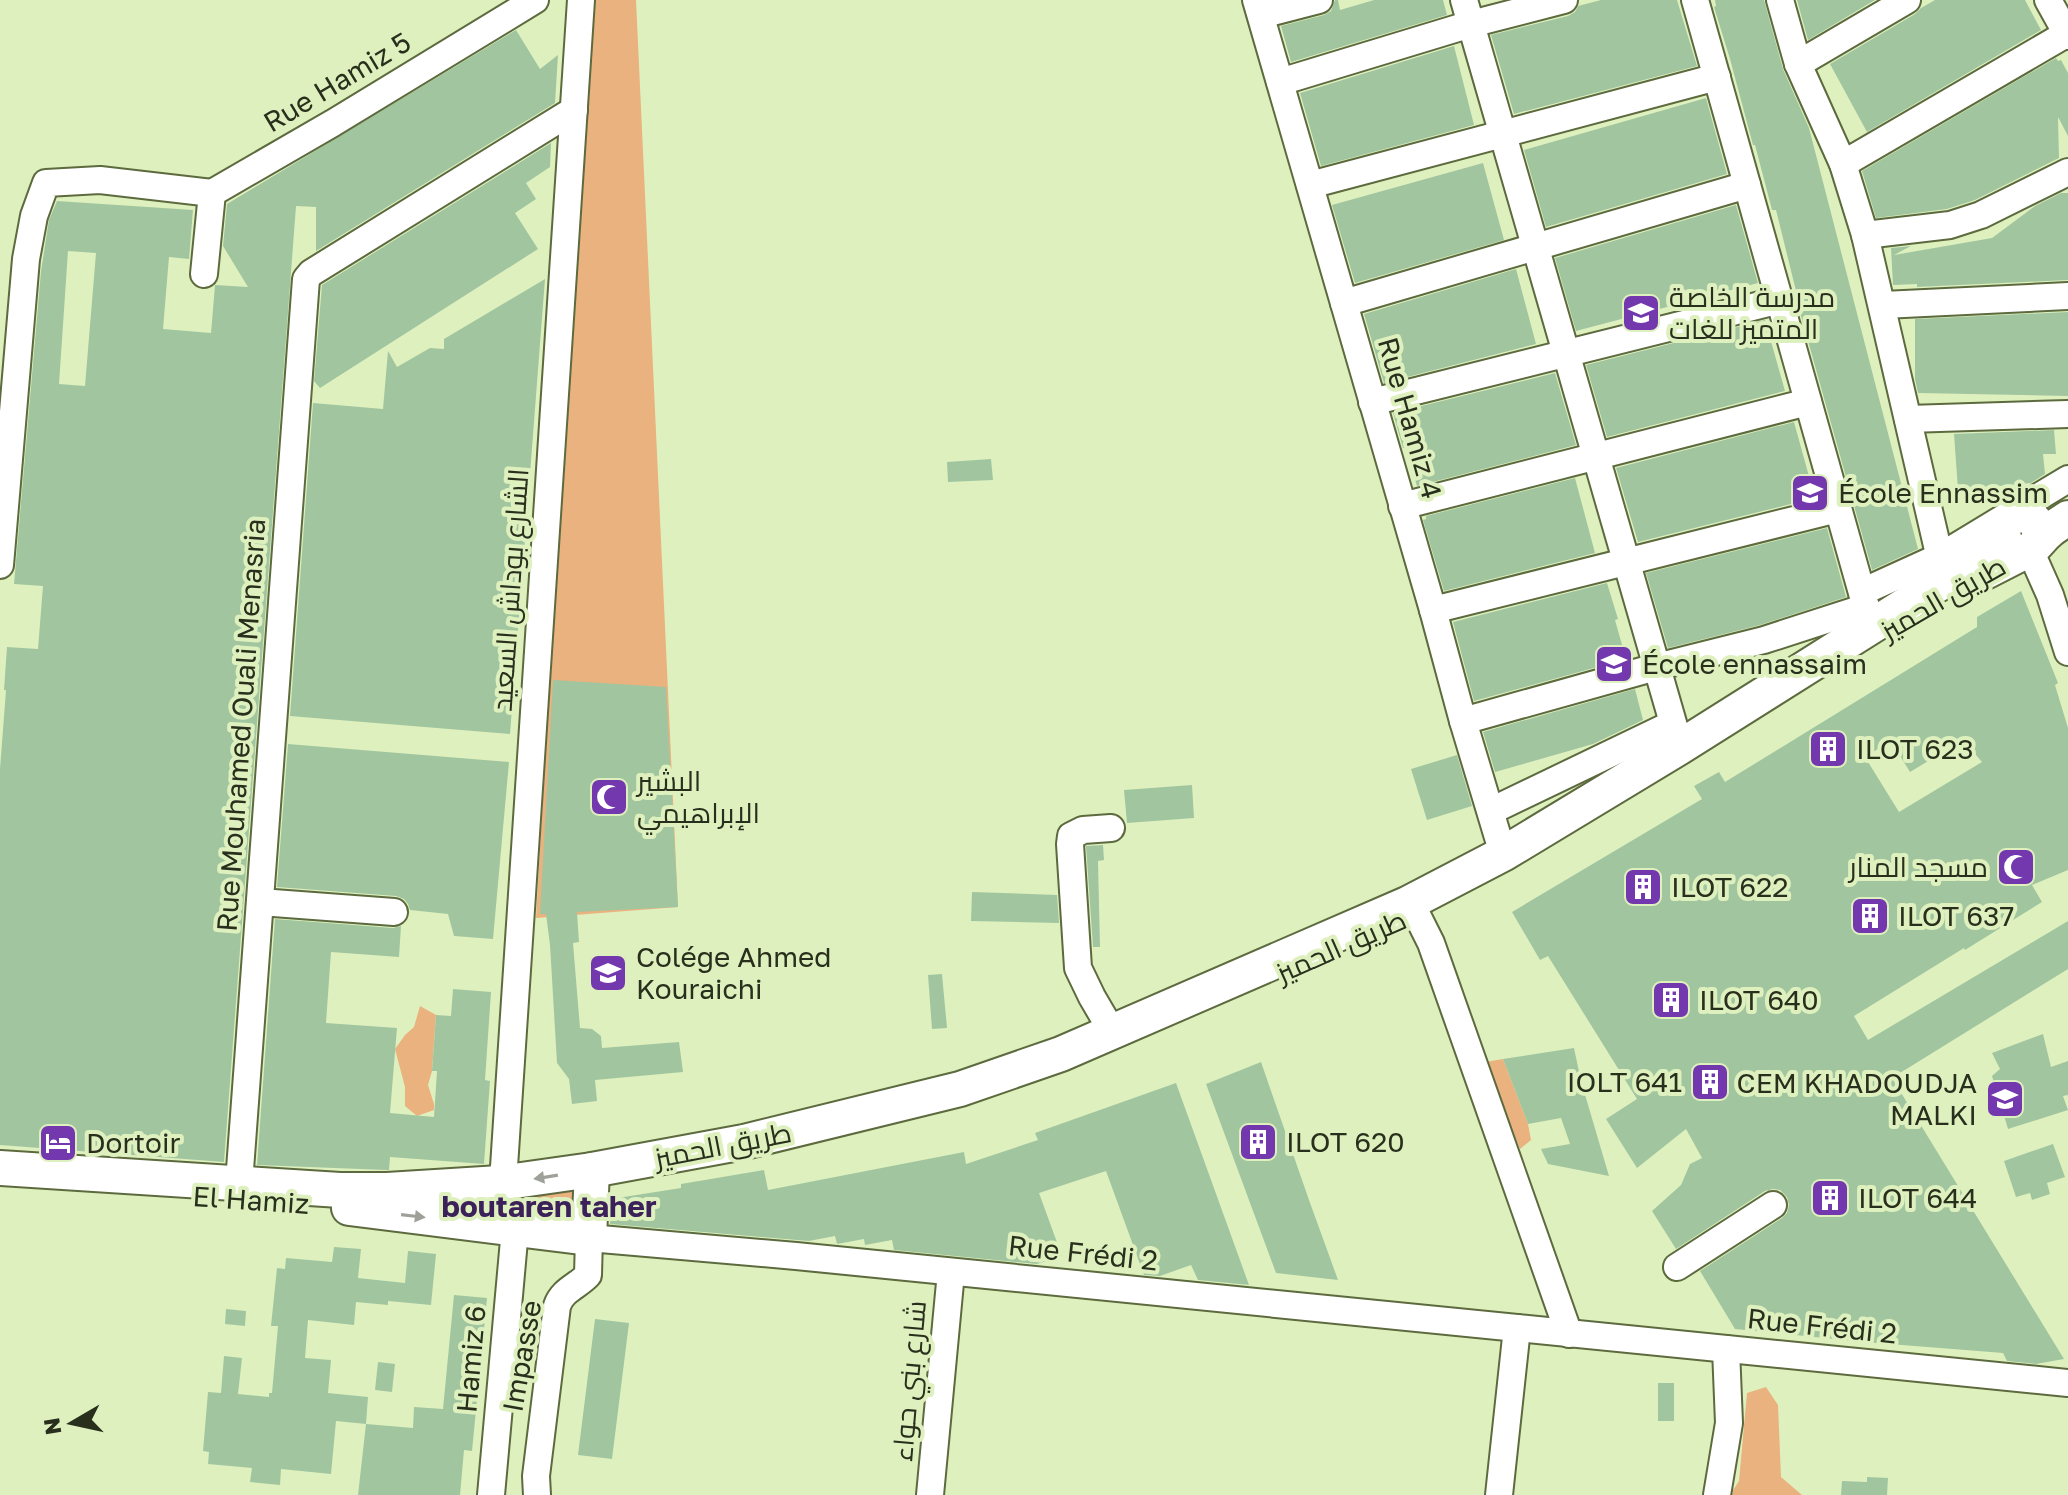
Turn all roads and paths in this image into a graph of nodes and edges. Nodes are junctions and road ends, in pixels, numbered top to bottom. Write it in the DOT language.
graph roads {
  1 [pos="535,0"];
  2 [pos="581,0"];
  3 [pos="1319,0"];
  4 [pos="1564,0"];
  5 [pos="1695,0"];
  6 [pos="1780,0"];
  7 [pos="1907,0"];
  8 [pos="2048,0"];
  9 [pos="1258,8"];
  10 [pos="1468,12"];
  11 [pos="2068,34"];
  12 [pos="1798,64"];
  13 [pos="1717,77"];
  14 [pos="1280,82"];
  15 [pos="574,110"];
  16 [pos="1503,134"];
  17 [pos="1843,164"];
  18 [pos="2068,172"];
  19 [pos="1310,185"];
  20 [pos="1747,185"];
  21 [pos="212,193"];
  22 [pos="1865,235"];
  23 [pos="1535,247"];
  24 [pos="204,274"];
  25 [pos="2068,296"];
  26 [pos="1780,300"];
  27 [pos="1344,303"];
  28 [pos="1883,305"];
  29 [pos="1566,353"];
  30 [pos="1372,402"];
  31 [pos="1808,402"];
  32 [pos="2068,414"];
  33 [pos="1908,419"];
  34 [pos="1596,456"];
  35 [pos="2068,479"];
  36 [pos="2068,498"];
  37 [pos="1402,506"];
  38 [pos="1838,509"];
  39 [pos="2068,518"];
  40 [pos="2025,539"];
  41 [pos="1626,561"];
  42 [pos="0,565"];
  43 [pos="1942,568"];
  44 [pos="1866,608"];
  45 [pos="1433,610"];
  46 [pos="2068,652"];
  47 [pos="1656,667"];
  48 [pos="1463,721"];
  49 [pos="1676,736"];
  50 [pos="1491,811"];
  51 [pos="1111,828"];
  52 [pos="1503,854"];
  53 [pos="260,902"];
  54 [pos="394,912"];
  55 [pos="1416,913"];
  56 [pos="1113,1033"];
  57 [pos="0,1168"];
  58 [pos="592,1176"];
  59 [pos="239,1183"];
  60 [pos="500,1183"];
  61 [pos="0,1185"];
  62 [pos="1773,1205"];
  63 [pos="508,1227"];
  64 [pos="589,1238"];
  65 [pos="1677,1267"];
  66 [pos="951,1272"];
  67 [pos="1517,1328"];
  68 [pos="1569,1334"];
  69 [pos="1726,1349"];
  70 [pos="2068,1383"];
  71 [pos="491,1495"];
  72 [pos="537,1495"];
  73 [pos="930,1495"];
  74 [pos="1499,1495"];
  75 [pos="1717,1495"];
  1 -- 21 [label="street, Rue Hamiz 5"];
  2 -- 15 [label="street, الشارع بوداش السعيد"];
  3 -- 9 [label="street"];
  4 -- 10 [label="street"];
  5 -- 13 [label="street"];
  6 -- 12 [label="street"];
  7 -- 12 [label="street"];
  8 -- 11 [label="street"];
  9 -- 14 [label="street, Rue Hamiz 4"];
  10 -- 14 [label="street"];
  10 -- 16 [label="street"];
  11 -- 17 [label="street"];
  12 -- 17 [label="street"];
  13 -- 16 [label="street"];
  13 -- 20 [label="street"];
  14 -- 19 [label="street, Rue Hamiz 4"];
  15 -- 53 [label="street, Rue Mouhamed Ouali Menasria"];
  15 -- 60 [label="street, الشارع بوداش السعيد"];
  16 -- 19 [label="street"];
  16 -- 23 [label="street"];
  17 -- 22 [label="street"];
  18 -- 22 [label="street"];
  19 -- 27 [label="street, Rue Hamiz 4"];
  20 -- 23 [label="street"];
  20 -- 26 [label="street"];
  21 -- 24 [label="street"];
  21 -- 42 [label="street"];
  22 -- 28 [label="street"];
  23 -- 27 [label="street"];
  23 -- 29 [label="street"];
  25 -- 28 [label="street"];
  26 -- 29 [label="street"];
  26 -- 31 [label="street"];
  27 -- 30 [label="street, Rue Hamiz 4"];
  28 -- 33 [label="street"];
  29 -- 30 [label="street"];
  29 -- 34 [label="street"];
  30 -- 37 [label="street, Rue Hamiz 4"];
  31 -- 34 [label="street"];
  31 -- 38 [label="street"];
  32 -- 33 [label="street"];
  33 -- 43 [label="street"];
  34 -- 37 [label="street"];
  34 -- 41 [label="street"];
  35 -- 43 [label="street"];
  36 -- 40 [label="main road, طريق الحميز"];
  37 -- 45 [label="street, Rue Hamiz 4"];
  38 -- 41 [label="street"];
  38 -- 44 [label="street"];
  39 -- 40 [label="main road, طريق الحميز"];
  40 -- 43 [label="main road, طريق الحميز"];
  40 -- 46 [label="street"];
  40 -- 55 [label="main road, طريق الحميز"];
  41 -- 45 [label="street"];
  41 -- 47 [label="street"];
  43 -- 44 [label="main road, طريق الحميز"];
  44 -- 47 [label="street"];
  44 -- 49 [label="main road, طريق الحميز"];
  45 -- 48 [label="street, Rue Hamiz 4"];
  47 -- 48 [label="street"];
  47 -- 49 [label="street"];
  48 -- 50 [label="street, Rue Hamiz 4"];
  49 -- 50 [label="street"];
  49 -- 52 [label="main road, طريق الحميز"];
  50 -- 52 [label="street, Rue Hamiz 4"];
  51 -- 56 [label="street"];
  52 -- 56 [label="main road, طريق الحميز"];
  53 -- 54 [label="street"];
  53 -- 59 [label="street, Rue Mouhamed Ouali Menasria"];
  55 -- 58 [label="main road, طريق الحميز"];
  55 -- 68 [label="street"];
  56 -- 58 [label="main road, طريق الحميز"];
  57 -- 59 [label="main road, El Hamiz"];
  58 -- 60 [label="main road, one-way"];
  58 -- 64 [label="main road"];
  59 -- 60 [label="main road, El Hamiz"];
  60 -- 63 [label="main road"];
  61 -- 63 [label="main road, El Hamiz, one-way"];
  62 -- 65 [label="street"];
  63 -- 64 [label="main road, El Hamiz"];
  63 -- 71 [label="street, Hamiz 6"];
  64 -- 66 [label="street, Rue Frédi 2"];
  64 -- 72 [label="street, Impasse"];
  66 -- 67 [label="street, Rue Frédi 2"];
  66 -- 73 [label="street, شارع بني حواء"];
  67 -- 68 [label="street, Rue Frédi 2"];
  67 -- 74 [label="street"];
  68 -- 69 [label="street, Rue Frédi 2"];
  69 -- 70 [label="street, Rue Frédi 2"];
  69 -- 75 [label="street"];
}
